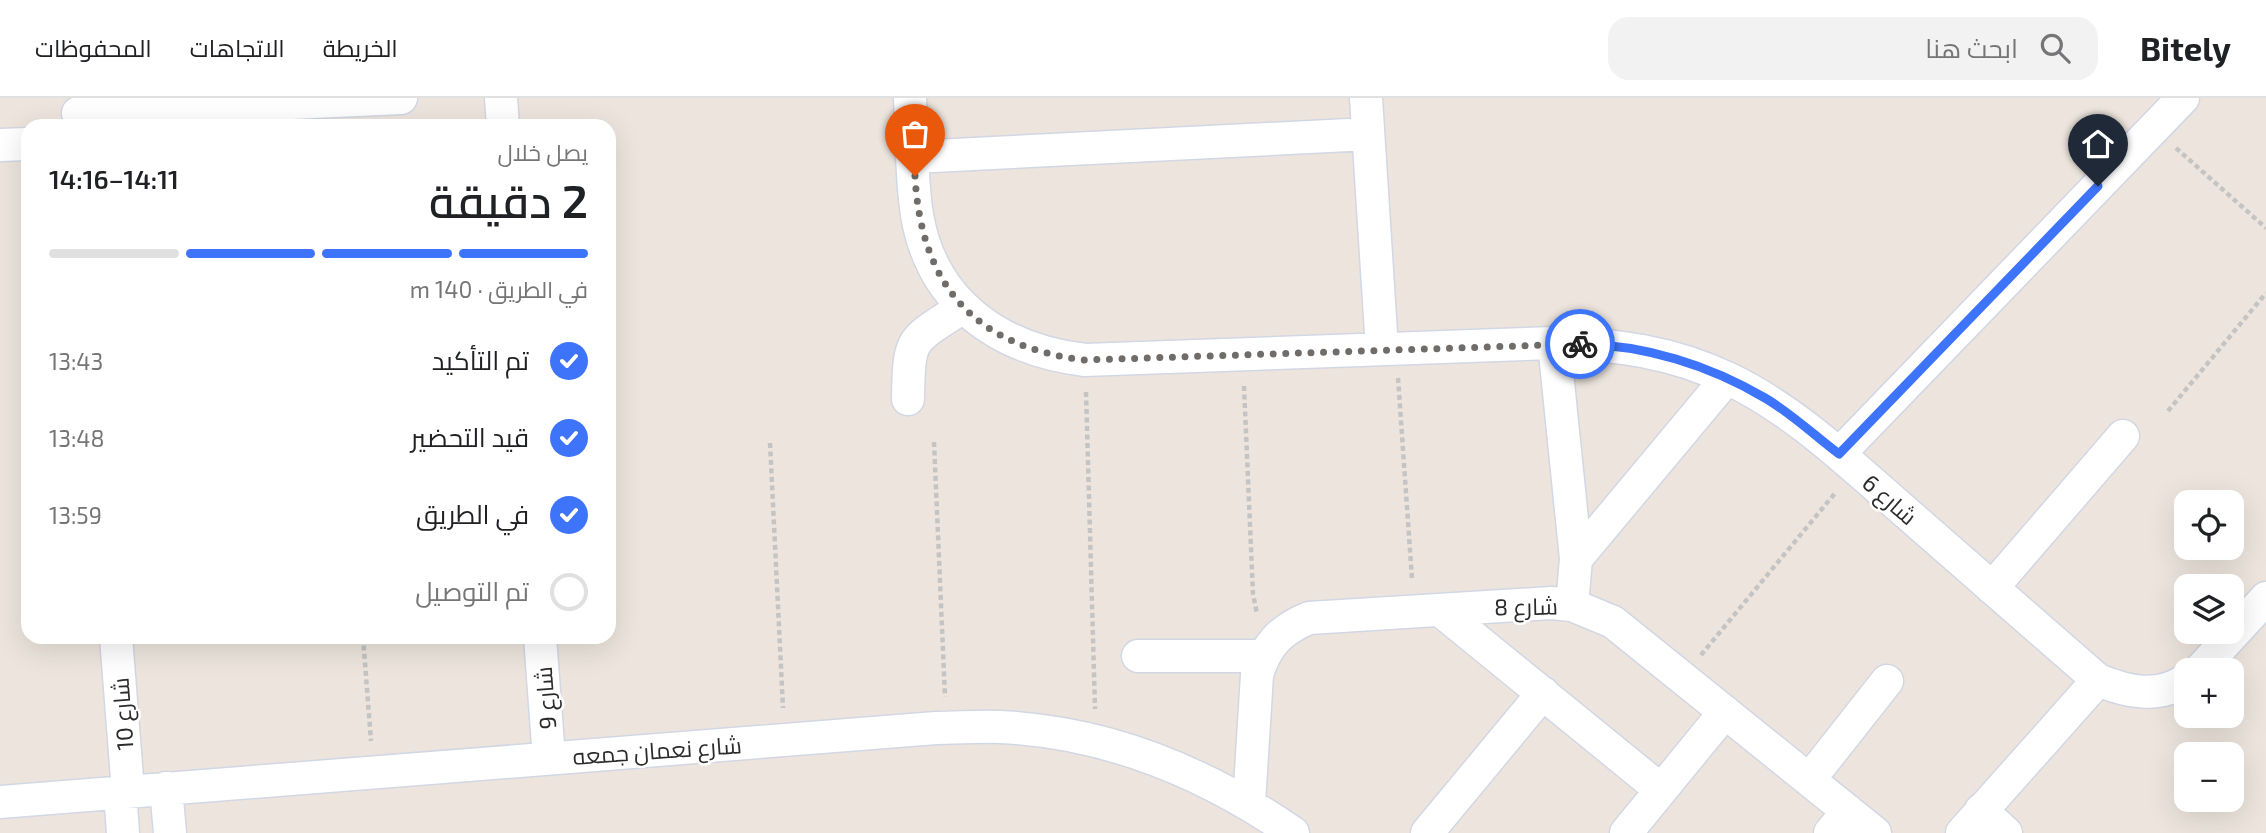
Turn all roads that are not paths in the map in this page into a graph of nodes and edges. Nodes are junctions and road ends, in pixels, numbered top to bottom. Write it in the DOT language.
graph roads {
  1 [pos="401,98"];
  2 [pos="501,98"];
  3 [pos="910,98"];
  4 [pos="1366,98"];
  5 [pos="2183,98"];
  6 [pos="77,112"];
  7 [pos="502,119"];
  8 [pos="1368,134"];
  9 [pos="21,144"];
  10 [pos="0,145"];
  11 [pos="914,157"];
  12 [pos="963,307"];
  13 [pos="1554,343"];
  14 [pos="1389,349"];
  15 [pos="1727,378"];
  16 [pos="908,399"];
  17 [pos="2123,436"];
  18 [pos="1847,461"];
  19 [pos="1576,559"];
  20 [pos="1992,588"];
  21 [pos="2266,598"];
  22 [pos="1572,605"];
  23 [pos="1427,610"];
  24 [pos="117,644"];
  25 [pos="541,644"];
  26 [pos="1268,647"];
  27 [pos="1138,656"];
  28 [pos="2211,658"];
  29 [pos="2098,680"];
  30 [pos="1887,681"];
  31 [pos="2174,685"];
  32 [pos="1543,693"];
  33 [pos="1724,712"];
  34 [pos="549,758"];
  35 [pos="1809,780"];
  36 [pos="166,788"];
  37 [pos="1661,790"];
  38 [pos="124,792"];
  39 [pos="0,802"];
  40 [pos="1249,803"];
  41 [pos="1972,821"];
  42 [pos="1839,822"];
  43 [pos="123,833"];
  44 [pos="170,833"];
  45 [pos="1293,833"];
  46 [pos="1427,833"];
  47 [pos="1626,833"];
  48 [pos="1875,833"];
  49 [pos="2006,833"];
  1 -- 6 [label="street"];
  2 -- 7 [label="street"];
  3 -- 11 [label="street, شارع 6"];
  4 -- 8 [label="street"];
  5 -- 18 [label="street"];
  8 -- 11 [label="street"];
  8 -- 14 [label="street"];
  9 -- 10 [label="street"];
  11 -- 12 [label="street, شارع 6"];
  12 -- 14 [label="street, شارع 6"];
  12 -- 16 [label="street"];
  13 -- 14 [label="street, شارع 6"];
  13 -- 15 [label="street, شارع 6"];
  13 -- 19 [label="street"];
  15 -- 18 [label="street, شارع 6"];
  15 -- 19 [label="street"];
  17 -- 20 [label="street"];
  18 -- 20 [label="street, شارع 6"];
  19 -- 22 [label="street"];
  20 -- 29 [label="street, شارع 6"];
  21 -- 28 [label="street"];
  22 -- 23 [label="street, شارع 8"];
  22 -- 33 [label="street, شارع 8"];
  23 -- 26 [label="street, شارع 8"];
  23 -- 32 [label="street"];
  24 -- 38 [label="street, شارع 10"];
  25 -- 34 [label="street, شارع 9"];
  26 -- 27 [label="street"];
  26 -- 40 [label="street"];
  29 -- 31 [label="street, شارع 6"];
  29 -- 41 [label="street"];
  30 -- 35 [label="street"];
  32 -- 37 [label="street"];
  32 -- 46 [label="street"];
  33 -- 35 [label="street, شارع 8"];
  33 -- 37 [label="street"];
  34 -- 36 [label="street, شارع نعمان جمعه"];
  34 -- 40 [label="street, شارع نعمان جمعه"];
  35 -- 42 [label="street, شارع 8"];
  36 -- 38 [label="street, شارع نعمان جمعه"];
  36 -- 44 [label="street"];
  37 -- 47 [label="street"];
  38 -- 39 [label="street, شارع نعمان جمعه"];
  38 -- 43 [label="street, شارع 10"];
  40 -- 45 [label="street, شارع نعمان جمعه"];
  41 -- 49 [label="street"];
  42 -- 48 [label="street, شارع 8"];
}
